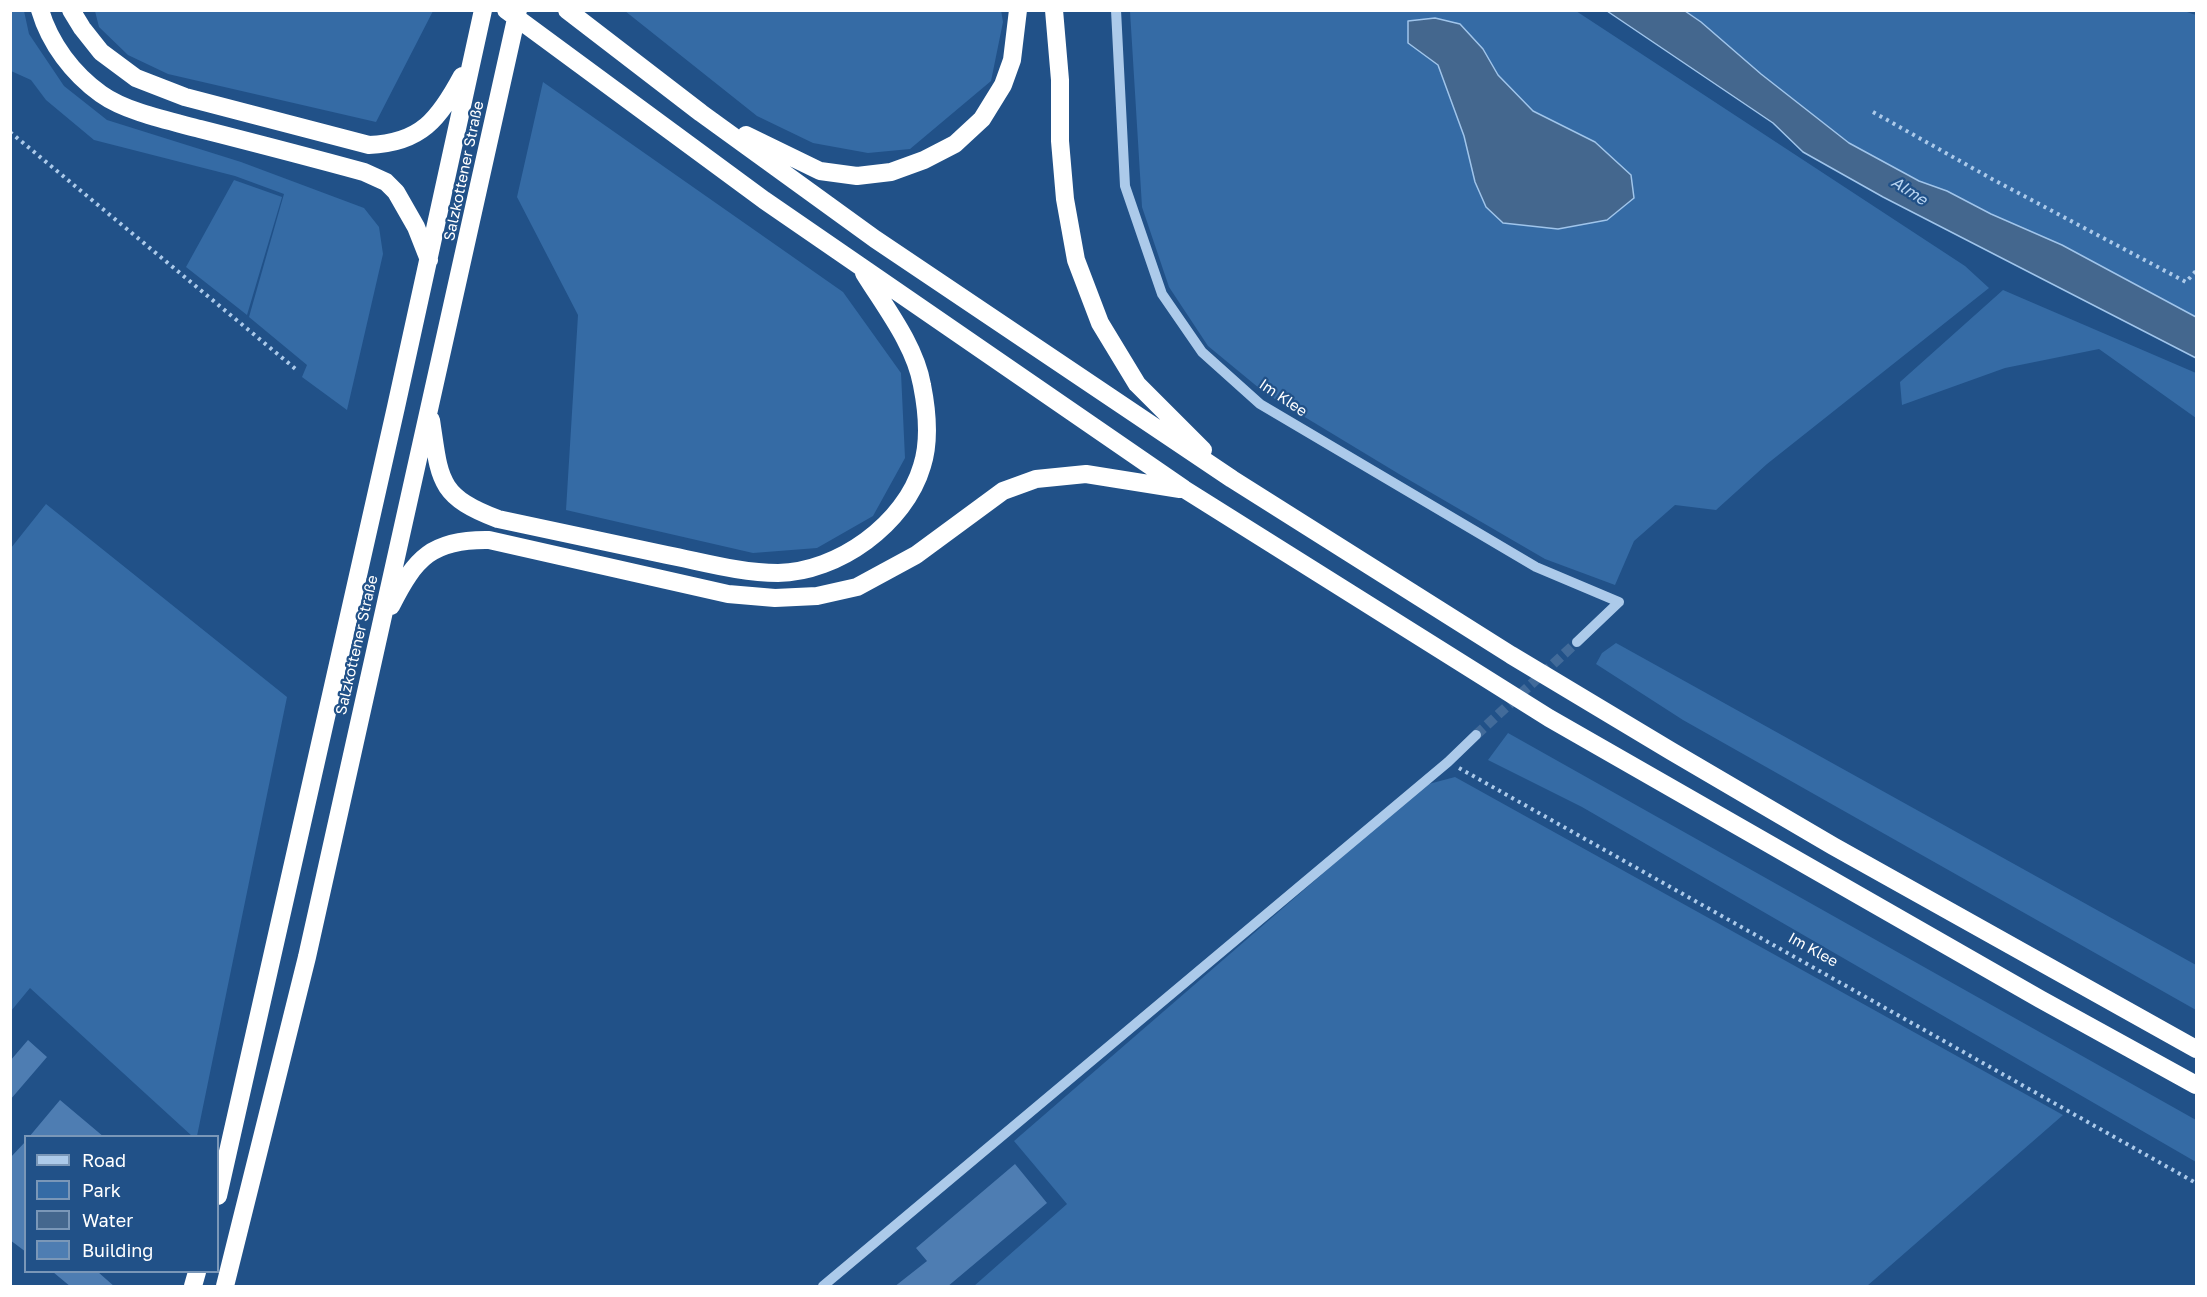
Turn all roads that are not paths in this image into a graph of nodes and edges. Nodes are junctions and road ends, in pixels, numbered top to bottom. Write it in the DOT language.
graph roads {
  1 [pos="40,10"];
  2 [pos="72,10"];
  3 [pos="483,10"];
  4 [pos="506,10"];
  5 [pos="518,10"];
  6 [pos="567,10"];
  7 [pos="1018,10"];
  8 [pos="1053,10"];
  9 [pos="1116,10"];
  10 [pos="472,59"];
  11 [pos="701,113"];
  12 [pos="429,260"];
  13 [pos="858,265"];
  14 [pos="429,410"];
  15 [pos="1232,479"];
  16 [pos="1184,489"];
  17 [pos="379,630"];
  18 [pos="1577,642"];
  19 [pos="1476,735"];
  20 [pos="2196,1049"];
  21 [pos="2196,1085"];
  22 [pos="219,1192"];
  23 [pos="236,1246"];
  24 [pos="225,1287"];
  25 [pos="238,1287"];
  26 [pos="823,1287"];
  1 -- 12 [label="highway"];
  2 -- 10 [label="highway"];
  3 -- 10 [label="highway, Salzkottener Straße"];
  4 -- 13 [label="highway"];
  5 -- 14 [label="highway, Salzkottener Straße"];
  6 -- 11 [label="highway"];
  7 -- 11 [label="highway"];
  8 -- 15 [label="highway"];
  9 -- 18 [label="lane, Im Klee"];
  10 -- 12 [label="highway, Salzkottener Straße"];
  11 -- 15 [label="highway"];
  12 -- 22 [label="highway, Salzkottener Straße"];
  13 -- 14 [label="highway"];
  13 -- 16 [label="highway"];
  14 -- 17 [label="highway, Salzkottener Straße"];
  15 -- 20 [label="highway"];
  16 -- 17 [label="highway"];
  16 -- 21 [label="highway"];
  17 -- 23 [label="highway, Salzkottener Straße"];
  19 -- 26 [label="lane"];
  23 -- 24 [label="highway, Salzkottener Straße"];
  23 -- 25 [label="highway"];
}
